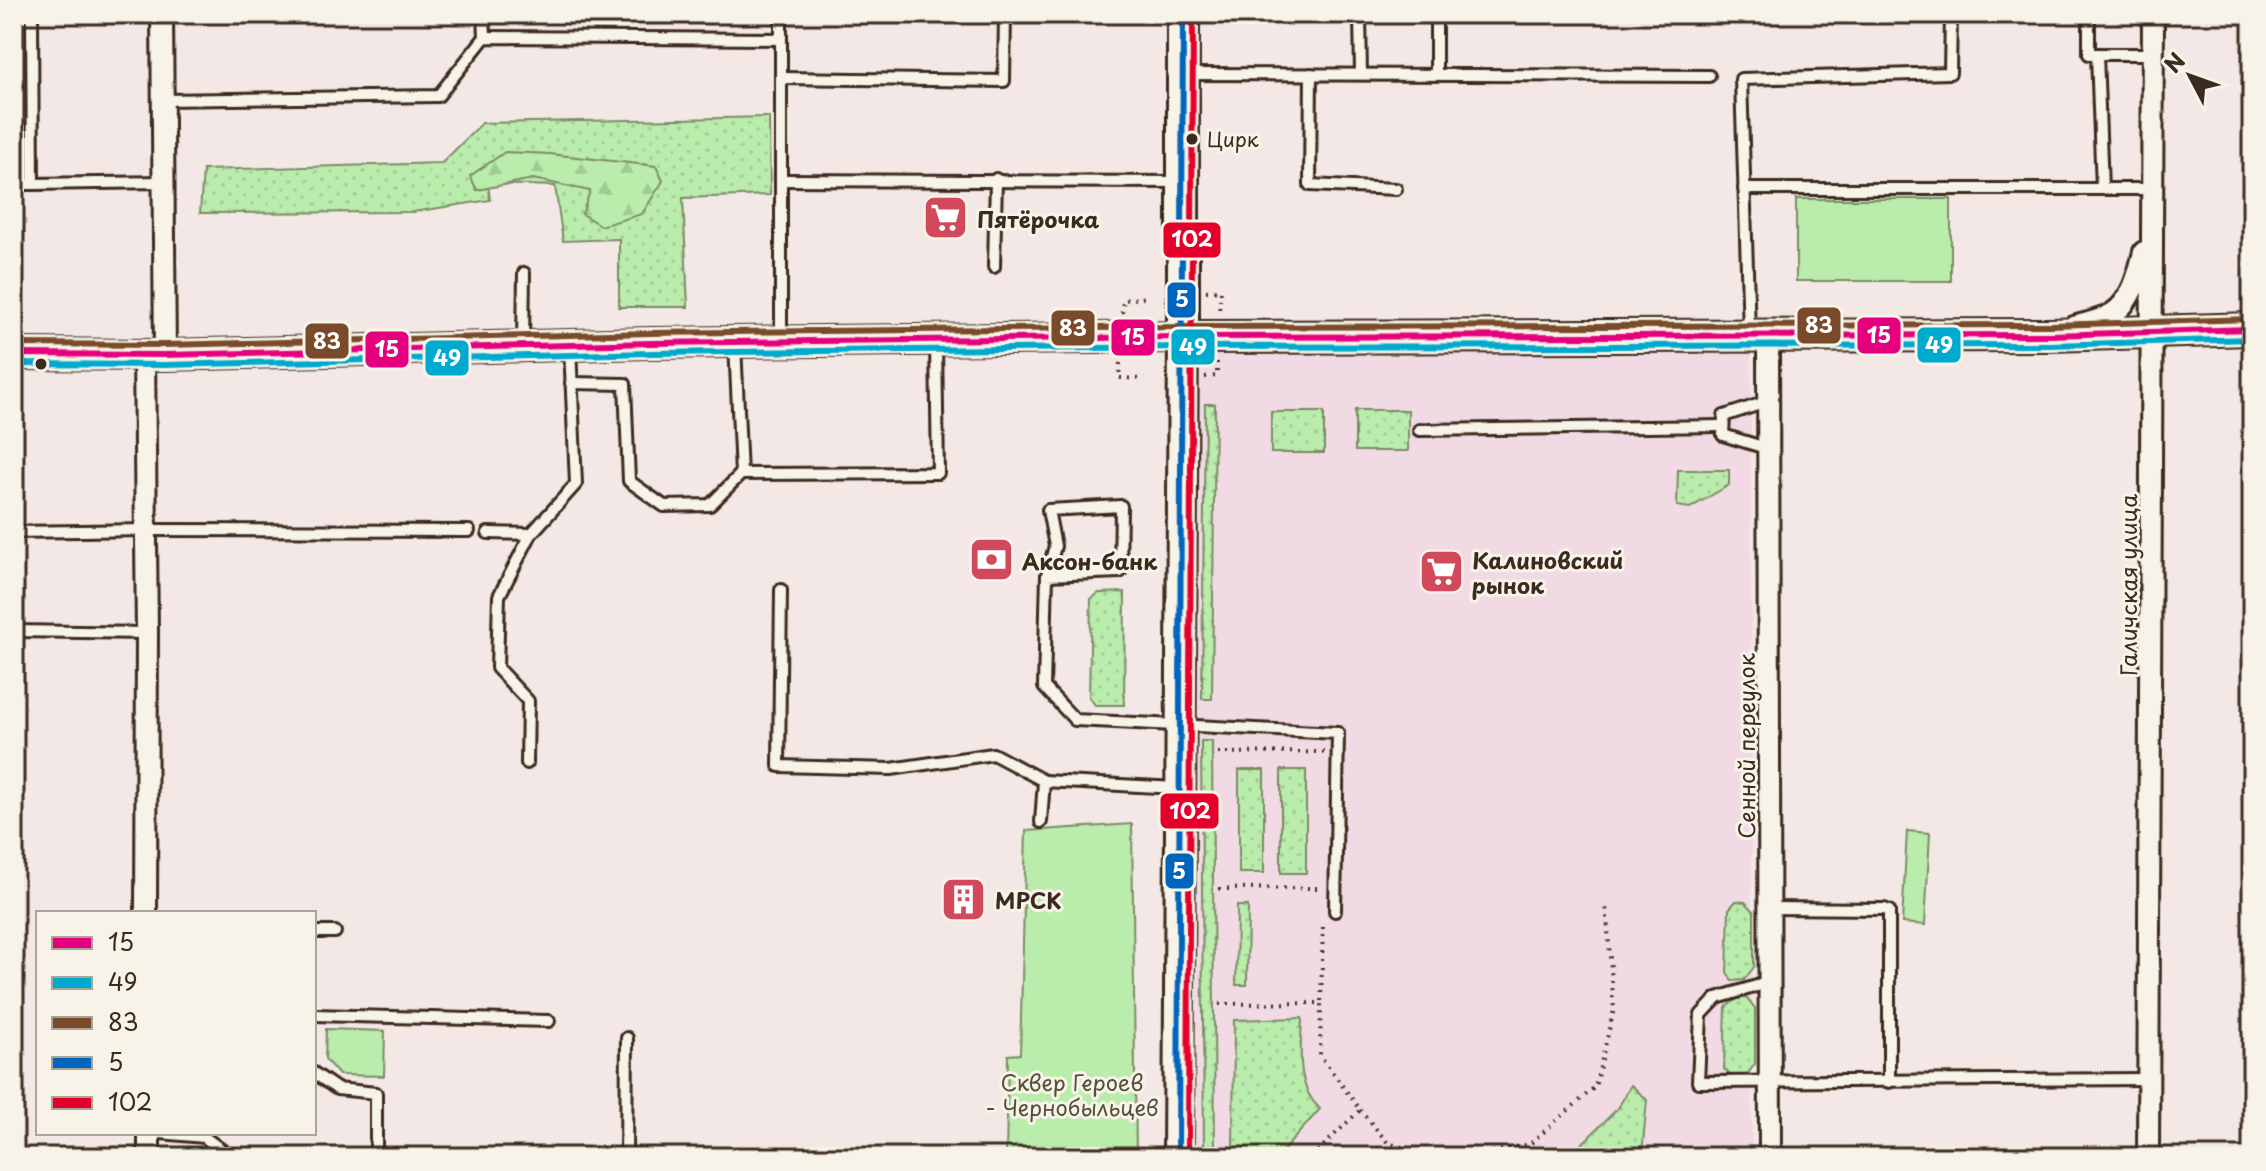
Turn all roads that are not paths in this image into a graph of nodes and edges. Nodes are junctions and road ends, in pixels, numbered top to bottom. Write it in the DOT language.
graph roads {
  1 [pos="32,14"];
  2 [pos="162,14"];
  3 [pos="484,14"];
  4 [pos="781,14"];
  5 [pos="1005,14"];
  6 [pos="1183,14"];
  7 [pos="1360,14"];
  8 [pos="1436,14"];
  9 [pos="1951,14"];
  10 [pos="2089,14"];
  11 [pos="2153,14"];
  12 [pos="485,37"];
  13 [pos="781,39"];
  14 [pos="2097,54"];
  15 [pos="2153,54"];
  16 [pos="1183,74"];
  17 [pos="1311,74"];
  18 [pos="1361,74"];
  19 [pos="1436,74"];
  20 [pos="1709,76"];
  21 [pos="781,78"];
  22 [pos="163,100"];
  23 [pos="996,179"];
  24 [pos="781,180"];
  25 [pos="164,182"];
  26 [pos="1183,182"];
  27 [pos="14,184"];
  28 [pos="33,184"];
  29 [pos="1396,189"];
  30 [pos="1744,189"];
  31 [pos="2102,189"];
  32 [pos="2151,189"];
  33 [pos="2151,216"];
  34 [pos="994,267"];
  35 [pos="524,273"];
  36 [pos="2252,329"];
  37 [pos="2152,330"];
  38 [pos="1759,335"];
  39 [pos="2050,335"];
  40 [pos="1183,337"];
  41 [pos="936,340"];
  42 [pos="781,341"];
  43 [pos="735,342"];
  44 [pos="569,345"];
  45 [pos="523,346"];
  46 [pos="14,354"];
  47 [pos="154,354"];
  48 [pos="571,383"];
  49 [pos="1769,401"];
  50 [pos="1723,426"];
  51 [pos="1419,430"];
  52 [pos="1769,449"];
  53 [pos="741,474"];
  54 [pos="146,530"];
  55 [pos="469,531"];
  56 [pos="14,532"];
  57 [pos="488,533"];
  58 [pos="531,534"];
  59 [pos="1047,575"];
  60 [pos="781,590"];
  61 [pos="14,631"];
  62 [pos="147,633"];
  63 [pos="1179,725"];
  64 [pos="527,763"];
  65 [pos="1044,781"];
  66 [pos="1179,788"];
  67 [pos="1041,822"];
  68 [pos="1770,908"];
  69 [pos="146,911"];
  70 [pos="1335,911"];
  71 [pos="316,932"];
  72 [pos="335,932"];
  73 [pos="1770,982"];
  74 [pos="316,1015"];
  75 [pos="549,1021"];
  76 [pos="627,1038"];
  77 [pos="316,1074"];
  78 [pos="2149,1079"];
  79 [pos="1889,1082"];
  80 [pos="1770,1083"];
  81 [pos="149,1135"];
  82 [pos="182,1135"];
  83 [pos="149,1157"];
  84 [pos="231,1157"];
  85 [pos="376,1157"];
  86 [pos="626,1157"];
  87 [pos="1178,1157"];
  88 [pos="1770,1157"];
  89 [pos="2148,1157"];
  1 -- 28 [label="lane"];
  2 -- 22 [label="street"];
  3 -- 12 [label="lane"];
  4 -- 13 [label="lane"];
  5 -- 21 [label="lane"];
  6 -- 16 [label="main road"];
  7 -- 18 [label="lane"];
  8 -- 19 [label="lane"];
  9 -- 30 [label="lane"];
  10 -- 14 [label="lane"];
  11 -- 15 [label="street, Галичская улица"];
  12 -- 13 [label="lane"];
  12 -- 22 [label="lane"];
  13 -- 21 [label="lane"];
  14 -- 15 [label="lane"];
  14 -- 31 [label="lane"];
  15 -- 32 [label="street, Галичская улица"];
  16 -- 17 [label="lane"];
  16 -- 26 [label="main road"];
  17 -- 18 [label="lane"];
  17 -- 29 [label="lane"];
  18 -- 19 [label="lane"];
  19 -- 20 [label="lane"];
  21 -- 24 [label="lane"];
  22 -- 25 [label="street"];
  23 -- 24 [label="lane"];
  23 -- 26 [label="lane"];
  23 -- 34 [label="lane"];
  24 -- 42 [label="lane"];
  25 -- 28 [label="lane"];
  25 -- 47 [label="street"];
  26 -- 40 [label="main road"];
  27 -- 28 [label="lane"];
  30 -- 31 [label="lane"];
  30 -- 38 [label="lane"];
  31 -- 32 [label="lane"];
  32 -- 33 [label="street, Галичская улица"];
  33 -- 37 [label="street, Галичская улица"];
  33 -- 39 [label="street"];
  35 -- 45 [label="lane"];
  36 -- 37 [label="main road"];
  37 -- 39 [label="main road"];
  37 -- 78 [label="street, Галичская улица"];
  38 -- 39 [label="main road"];
  38 -- 40 [label="main road"];
  38 -- 49 [label="street, Сенной переулок"];
  40 -- 41 [label="main road"];
  40 -- 63 [label="main road"];
  41 -- 42 [label="main road"];
  41 -- 53 [label="lane"];
  42 -- 43 [label="main road"];
  43 -- 44 [label="main road"];
  43 -- 53 [label="lane"];
  44 -- 45 [label="main road"];
  44 -- 48 [label="lane"];
  45 -- 47 [label="main road"];
  46 -- 47 [label="main road"];
  47 -- 54 [label="street"];
  48 -- 53 [label="lane"];
  48 -- 58 [label="lane"];
  49 -- 50 [label="lane"];
  49 -- 52 [label="street, Сенной переулок"];
  50 -- 51 [label="lane"];
  50 -- 52 [label="lane"];
  52 -- 68 [label="street, Сенной переулок"];
  54 -- 55 [label="lane"];
  54 -- 56 [label="lane"];
  54 -- 62 [label="street"];
  57 -- 58 [label="lane"];
  58 -- 64 [label="lane"];
  59 -- 59 [label="lane"];
  59 -- 63 [label="lane"];
  60 -- 65 [label="lane"];
  61 -- 62 [label="lane"];
  62 -- 69 [label="street"];
  63 -- 66 [label="main road"];
  63 -- 70 [label="lane"];
  65 -- 66 [label="lane"];
  65 -- 67 [label="lane"];
  66 -- 87 [label="main road"];
  68 -- 73 [label="street, Сенной переулок"];
  68 -- 79 [label="lane"];
  71 -- 72 [label="lane"];
  73 -- 80 [label="street, Сенной переулок"];
  73 -- 80 [label="lane"];
  74 -- 75 [label="lane"];
  76 -- 86 [label="lane"];
  77 -- 85 [label="lane"];
  78 -- 79 [label="lane"];
  78 -- 89 [label="street, Галичская улица"];
  79 -- 80 [label="lane"];
  80 -- 88 [label="street, Сенной переулок"];
  81 -- 83 [label="street"];
  82 -- 84 [label="lane"];
}
